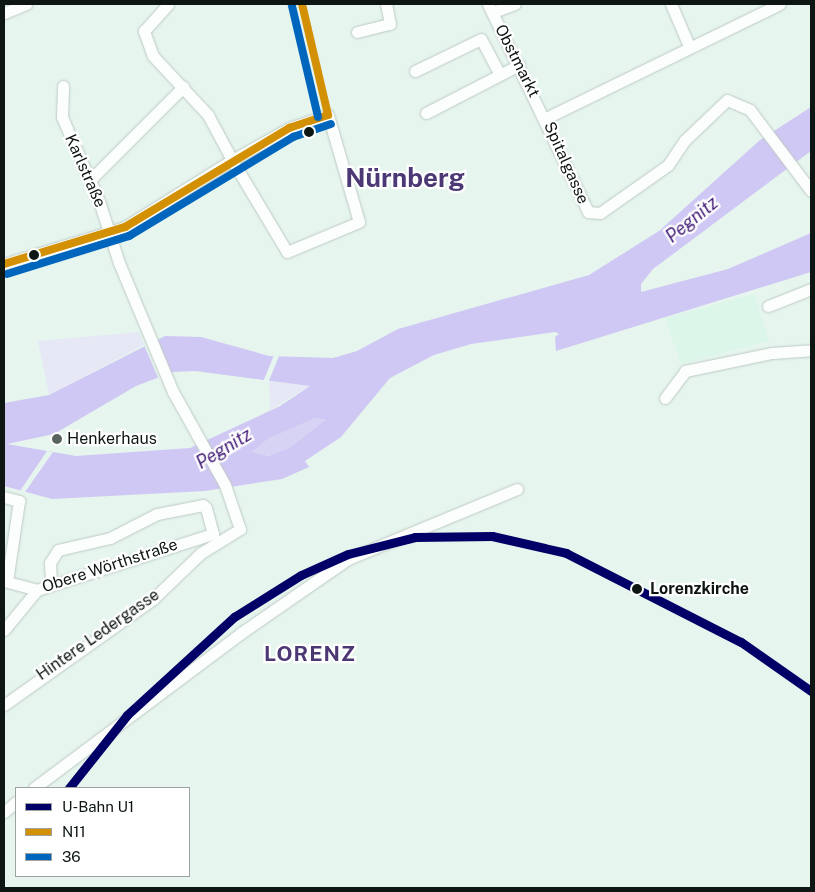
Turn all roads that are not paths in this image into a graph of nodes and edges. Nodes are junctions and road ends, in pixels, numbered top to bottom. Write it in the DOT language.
graph roads {
  1 [pos="26,4"];
  2 [pos="168,4"];
  3 [pos="515,4"];
  4 [pos="671,4"];
  5 [pos="780,4"];
  6 [pos="386,6"];
  7 [pos="490,8"];
  8 [pos="4,13"];
  9 [pos="357,32"];
  10 [pos="689,46"];
  11 [pos="518,65"];
  12 [pos="415,71"];
  13 [pos="500,74"];
  14 [pos="64,86"];
  15 [pos="183,87"];
  16 [pos="426,113"];
  17 [pos="543,113"];
  18 [pos="232,160"];
  19 [pos="90,180"];
  20 [pos="811,191"];
  21 [pos="110,232"];
  22 [pos="4,264"];
  23 [pos="811,289"];
  24 [pos="768,306"];
  25 [pos="811,350"];
  26 [pos="665,398"];
  27 [pos="517,489"];
  28 [pos="4,497"];
  29 [pos="240,528"];
  30 [pos="5,581"];
  31 [pos="51,585"];
  32 [pos="37,590"];
  33 [pos="4,630"];
  34 [pos="4,705"];
  35 [pos="35,787"];
  36 [pos="15,803"];
  37 [pos="4,812"];
  1 -- 8 [label="street"];
  2 -- 15 [label="street"];
  3 -- 7 [label="street, Obstmarkt"];
  4 -- 10 [label="street"];
  5 -- 10 [label="street"];
  6 -- 9 [label="street"];
  7 -- 11 [label="street, Obstmarkt"];
  10 -- 17 [label="street"];
  11 -- 13 [label="street"];
  11 -- 17 [label="street, Obstmarkt"];
  12 -- 13 [label="street, Obstmarkt"];
  13 -- 16 [label="street"];
  14 -- 19 [label="street, Karlstraße"];
  15 -- 18 [label="street"];
  15 -- 19 [label="street"];
  17 -- 20 [label="street, Spitalgasse"];
  18 -- 18 [label="street"];
  18 -- 21 [label="street"];
  19 -- 21 [label="street, Karlstraße"];
  21 -- 22 [label="street"];
  21 -- 29 [label="street, Karlstraße"];
  23 -- 24 [label="street"];
  25 -- 26 [label="street"];
  27 -- 35 [label="street"];
  28 -- 30 [label="street"];
  29 -- 34 [label="street, Hintere Ledergasse"];
  30 -- 32 [label="street, Obere Wörthstraße"];
  31 -- 31 [label="street, Obere Wörthstraße"];
  31 -- 32 [label="street, Obere Wörthstraße"];
  32 -- 33 [label="street"];
  36 -- 37 [label="street"];
}
